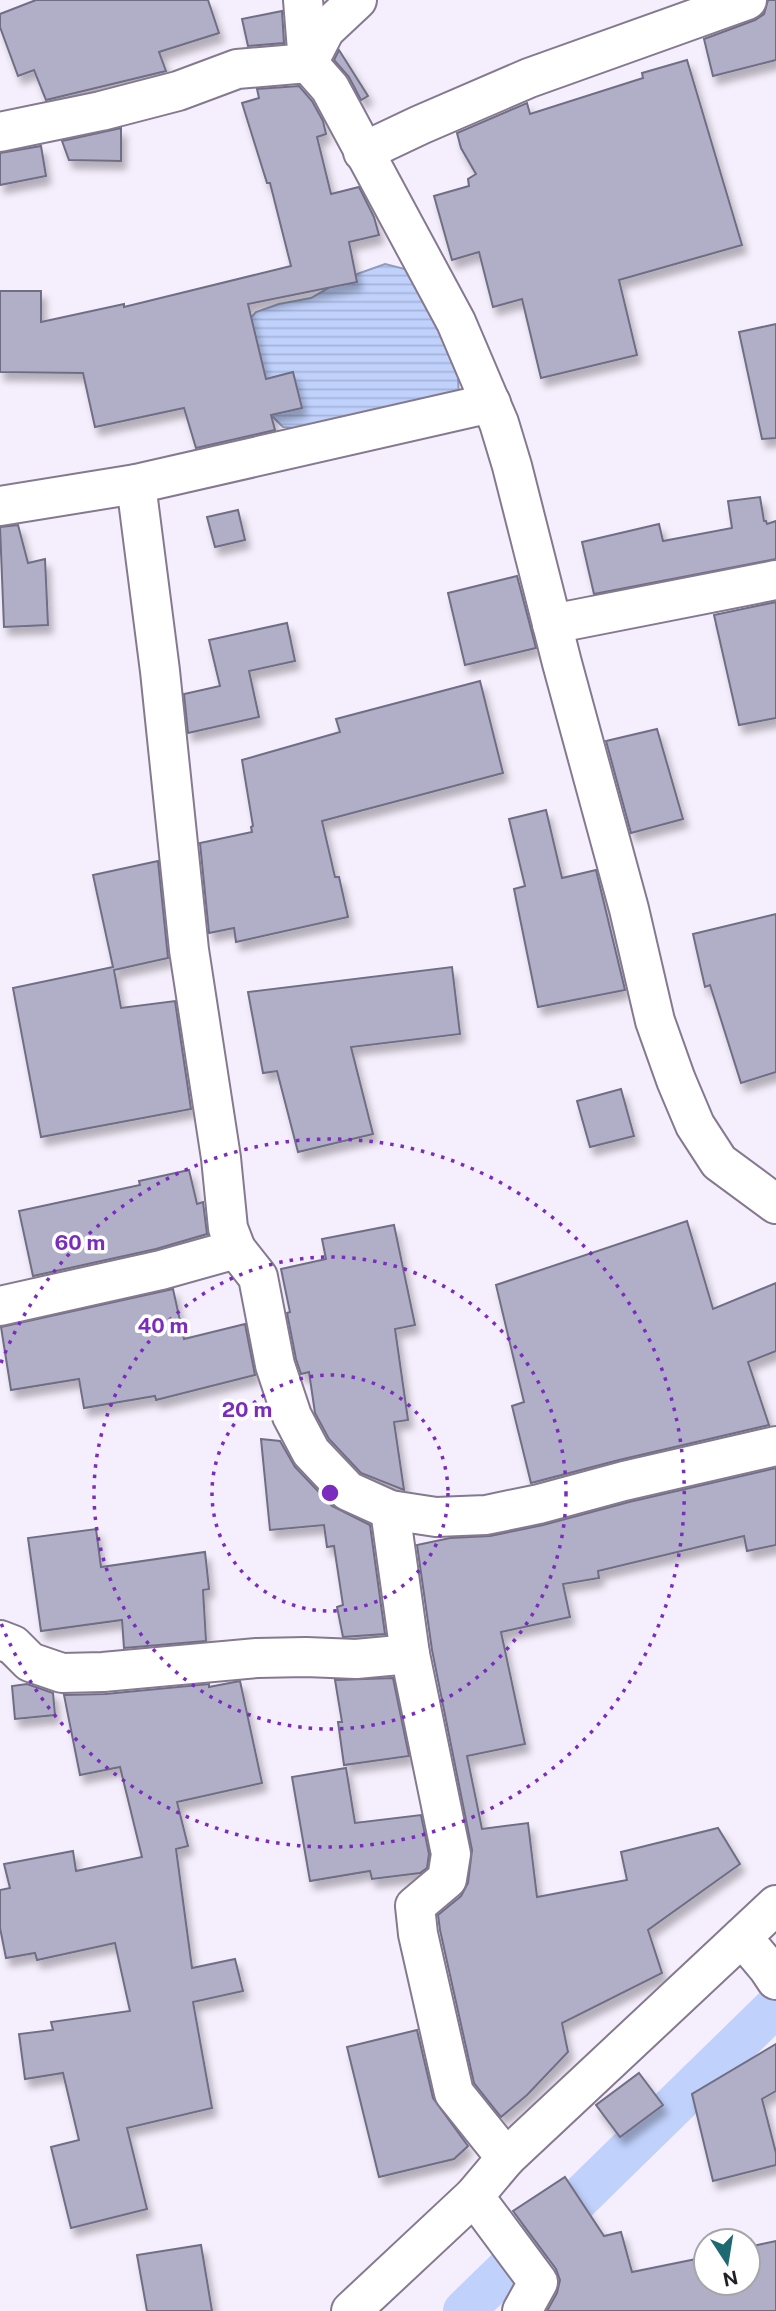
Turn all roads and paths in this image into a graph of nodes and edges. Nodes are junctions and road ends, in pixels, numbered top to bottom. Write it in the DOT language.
graph roads {
  1 [pos="303,0"];
  2 [pos="357,0"];
  3 [pos="747,0"];
  4 [pos="308,63"];
  5 [pos="0,132"];
  6 [pos="363,152"];
  7 [pos="491,403"];
  8 [pos="136,484"];
  9 [pos="0,506"];
  10 [pos="776,580"];
  11 [pos="552,624"];
  12 [pos="776,1204"];
  13 [pos="236,1249"];
  14 [pos="0,1306"];
  15 [pos="776,1446"];
  16 [pos="390,1510"];
  17 [pos="0,1640"];
  18 [pos="410,1654"];
  19 [pos="776,1905"];
  20 [pos="742,1937"];
  21 [pos="772,1974"];
  22 [pos="506,2158"];
  23 [pos="474,2196"];
  24 [pos="530,2297"];
  25 [pos="351,2311"];
  1 -- 4 [label="street"];
  2 -- 4 [label="street"];
  3 -- 6 [label="street"];
  4 -- 5 [label="street"];
  4 -- 6 [label="street"];
  6 -- 7 [label="street"];
  7 -- 8 [label="street"];
  7 -- 11 [label="street"];
  8 -- 9 [label="street"];
  8 -- 13 [label="street"];
  10 -- 11 [label="street"];
  11 -- 12 [label="street"];
  13 -- 14 [label="street"];
  13 -- 16 [label="street"];
  15 -- 16 [label="street"];
  16 -- 18 [label="street"];
  17 -- 18 [label="street"];
  18 -- 22 [label="street"];
  19 -- 20 [label="street"];
  20 -- 21 [label="street"];
  20 -- 22 [label="street"];
  22 -- 23 [label="street"];
  23 -- 24 [label="street"];
  23 -- 25 [label="street"];
}
